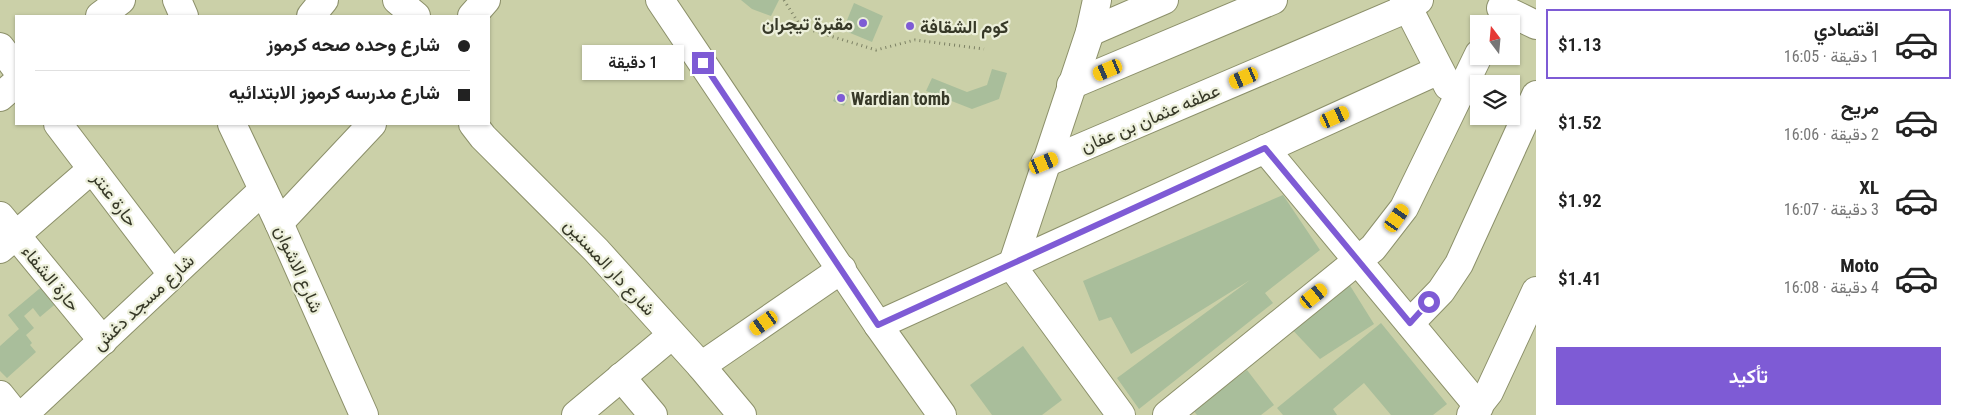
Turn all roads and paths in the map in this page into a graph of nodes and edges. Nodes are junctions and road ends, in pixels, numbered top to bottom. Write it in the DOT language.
graph roads {
  1 [pos="120,0"];
  2 [pos="177,0"];
  3 [pos="324,0"];
  4 [pos="397,0"];
  5 [pos="486,0"];
  6 [pos="660,0"];
  7 [pos="784,0"];
  8 [pos="1098,0"];
  9 [pos="1164,0"];
  10 [pos="1272,0"];
  11 [pos="1411,3"];
  12 [pos="1500,11"];
  13 [pos="101,15"];
  14 [pos="184,15"];
  15 [pos="312,15"];
  16 [pos="415,15"];
  17 [pos="473,15"];
  18 [pos="1536,25"];
  19 [pos="1090,32"];
  20 [pos="0,47"];
  21 [pos="984,49"];
  22 [pos="1474,65"];
  23 [pos="15,67"];
  24 [pos="1440,70"];
  25 [pos="15,84"];
  26 [pos="1071,85"];
  27 [pos="1536,95"];
  28 [pos="0,96"];
  29 [pos="1456,101"];
  30 [pos="59,125"];
  31 [pos="232,125"];
  32 [pos="371,125"];
  33 [pos="474,125"];
  34 [pos="1265,148"];
  35 [pos="1044,163"];
  36 [pos="92,168"];
  37 [pos="263,190"];
  38 [pos="279,223"];
  39 [pos="5,233"];
  40 [pos="1358,260"];
  41 [pos="1012,266"];
  42 [pos="842,269"];
  43 [pos="172,274"];
  44 [pos="1536,291"];
  45 [pos="1410,323"];
  46 [pos="878,325"];
  47 [pos="672,334"];
  48 [pos="103,341"];
  49 [pos="701,366"];
  50 [pos="621,377"];
  51 [pos="0,395"];
  52 [pos="1475,411"];
  53 [pos="16,415"];
  54 [pos="23,415"];
  55 [pos="364,415"];
  56 [pos="576,415"];
  57 [pos="653,415"];
  58 [pos="742,415"];
  59 [pos="942,415"];
  60 [pos="1121,415"];
  61 [pos="1167,415"];
  1 -- 13 [label="street"];
  2 -- 14 [label="street"];
  3 -- 15 [label="street"];
  4 -- 16 [label="street"];
  5 -- 17 [label="street"];
  6 -- 42 [label="street"];
  7 -- 21 [label="path"];
  8 -- 19 [label="street"];
  9 -- 19 [label="street"];
  10 -- 26 [label="street"];
  11 -- 24 [label="street"];
  11 -- 35 [label="street, عطفه عثمان بن عفان"];
  12 -- 18 [label="street"];
  19 -- 26 [label="street"];
  20 -- 23 [label="street"];
  22 -- 29 [label="street"];
  24 -- 29 [label="street"];
  24 -- 34 [label="street"];
  25 -- 28 [label="street"];
  26 -- 35 [label="street"];
  27 -- 45 [label="street"];
  29 -- 40 [label="street"];
  30 -- 36 [label="street, حارة عنتر"];
  31 -- 37 [label="street, شارع الاشوان"];
  32 -- 38 [label="street"];
  33 -- 47 [label="street, شارع دار المسنين"];
  34 -- 40 [label="street"];
  34 -- 41 [label="street"];
  35 -- 41 [label="street"];
  36 -- 39 [label="street"];
  36 -- 43 [label="street, حارة عنتر"];
  37 -- 38 [label="street, شارع الاشوان"];
  37 -- 43 [label="street, شارع مسجد دغش"];
  38 -- 55 [label="street, شارع الاشوان"];
  39 -- 48 [label="street, حارة الشفاء"];
  40 -- 45 [label="street"];
  40 -- 61 [label="street"];
  41 -- 46 [label="street"];
  41 -- 60 [label="street"];
  42 -- 46 [label="street"];
  42 -- 49 [label="street"];
  43 -- 48 [label="street, شارع مسجد دغش"];
  44 -- 52 [label="street"];
  45 -- 52 [label="street"];
  46 -- 59 [label="street"];
  47 -- 49 [label="street, شارع دار المسنين"];
  47 -- 50 [label="street"];
  48 -- 54 [label="street, شارع مسجد دغش"];
  49 -- 58 [label="street, شارع دار المسنين"];
  50 -- 56 [label="street"];
  50 -- 57 [label="street"];
  51 -- 53 [label="street"];
}
